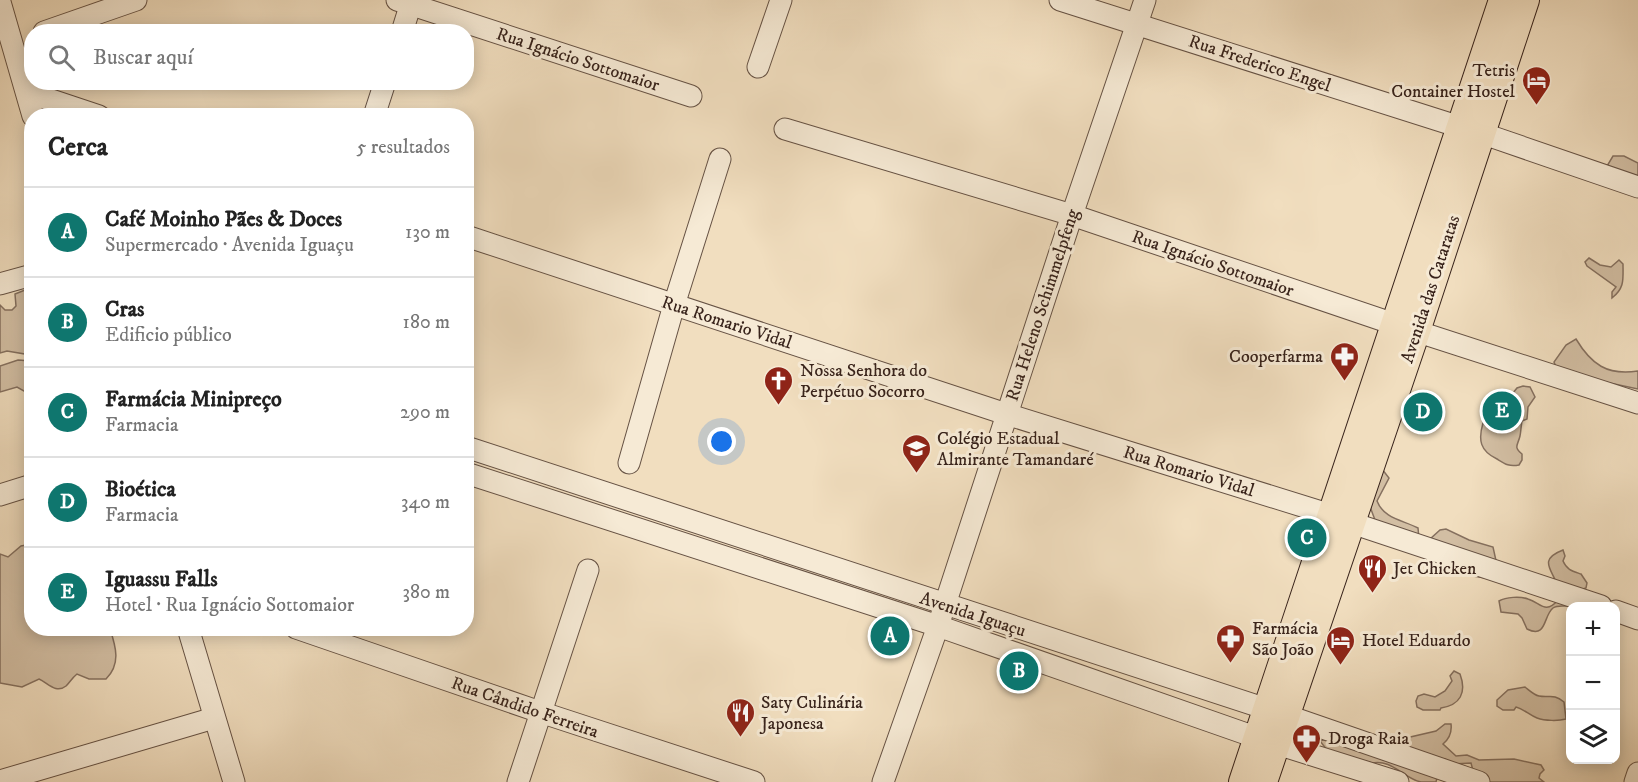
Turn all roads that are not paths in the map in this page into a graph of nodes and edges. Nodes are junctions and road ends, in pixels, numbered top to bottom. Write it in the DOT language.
graph roads {
  1 [pos="136,0"];
  2 [pos="781,0"];
  3 [pos="1060,0"];
  4 [pos="1145,0"];
  5 [pos="1502,0"];
  6 [pos="1526,0"];
  7 [pos="0,2"];
  8 [pos="407,2"];
  9 [pos="67,24"];
  10 [pos="403,24"];
  11 [pos="473,24"];
  12 [pos="474,24"];
  13 [pos="1137,24"];
  14 [pos="15,42"];
  15 [pos="758,66"];
  16 [pos="24,80"];
  17 [pos="382,90"];
  18 [pos="27,92"];
  19 [pos="691,96"];
  20 [pos="31,108"];
  21 [pos="75,108"];
  22 [pos="377,108"];
  23 [pos="785,129"];
  24 [pos="1470,130"];
  25 [pos="720,159"];
  26 [pos="1638,187"];
  27 [pos="1072,215"];
  28 [pos="474,239"];
  29 [pos="24,277"];
  30 [pos="0,284"];
  31 [pos="674,305"];
  32 [pos="1406,327"];
  33 [pos="1638,403"];
  34 [pos="1006,414"];
  35 [pos="474,450"];
  36 [pos="629,463"];
  37 [pos="474,476"];
  38 [pos="24,488"];
  39 [pos="0,495"];
  40 [pos="1341,519"];
  41 [pos="588,570"];
  42 [pos="1589,602"];
  43 [pos="945,605"];
  44 [pos="1620,612"];
  45 [pos="1638,619"];
  46 [pos="938,626"];
  47 [pos="190,636"];
  48 [pos="319,636"];
  49 [pos="540,712"];
  50 [pos="1276,712"];
  51 [pos="214,718"];
  52 [pos="1267,741"];
  53 [pos="1638,772"];
  54 [pos="0,781"];
  55 [pos="234,782"];
  56 [pos="518,782"];
  57 [pos="754,782"];
  58 [pos="883,782"];
  59 [pos="1242,782"];
  60 [pos="1264,782"];
  61 [pos="1398,782"];
  62 [pos="1479,782"];
  63 [pos="1635,782"];
  1 -- 9 [label="street"];
  2 -- 15 [label="street"];
  3 -- 13 [label="street, Rua Frederico Engel"];
  4 -- 13 [label="street, Rua Heleno Schimmelpfeng"];
  5 -- 24 [label="main road, Avenida das Cataratas"];
  6 -- 24 [label="main road, Avenida das Cataratas"];
  7 -- 14 [label="street"];
  8 -- 10 [label="street"];
  8 -- 11 [label="street, Rua Ignácio Sottomaior"];
  12 -- 19 [label="street, Rua Ignácio Sottomaior"];
  13 -- 24 [label="street, Rua Frederico Engel"];
  13 -- 27 [label="street, Rua Heleno Schimmelpfeng"];
  14 -- 16 [label="street"];
  17 -- 22 [label="street"];
  18 -- 20 [label="street"];
  18 -- 21 [label="street"];
  23 -- 27 [label="street, Rua Ignácio Sottomaior"];
  24 -- 26 [label="street, Rua Frederico Engel"];
  24 -- 32 [label="main road, Avenida das Cataratas"];
  25 -- 31 [label="street"];
  27 -- 32 [label="street, Rua Ignácio Sottomaior"];
  27 -- 34 [label="street, Rua Heleno Schimmelpfeng"];
  28 -- 31 [label="street, Rua Romario Vidal"];
  29 -- 30 [label="street"];
  31 -- 34 [label="street, Rua Romario Vidal"];
  31 -- 36 [label="street"];
  32 -- 33 [label="street, Rua Ignácio Sottomaior"];
  32 -- 40 [label="main road, Avenida das Cataratas"];
  34 -- 40 [label="street, Rua Romario Vidal"];
  34 -- 43 [label="street, Rua Heleno Schimmelpfeng"];
  35 -- 43 [label="street, Avenida Iguaçu"];
  37 -- 46 [label="street, Avenida Iguaçu"];
  38 -- 39 [label="street"];
  40 -- 42 [label="street, Rua Romario Vidal"];
  40 -- 50 [label="main road, Avenida das Cataratas"];
  41 -- 49 [label="street"];
  43 -- 46 [label="street, Rua Heleno Schimmelpfeng"];
  43 -- 50 [label="street, Avenida Iguaçu"];
  44 -- 45 [label="street"];
  46 -- 52 [label="street, Avenida Iguaçu"];
  46 -- 58 [label="street, Rua Heleno Schimmelpfeng"];
  47 -- 51 [label="street"];
  48 -- 49 [label="street, Rua Cândido Ferreira"];
  49 -- 56 [label="street"];
  49 -- 57 [label="street, Rua Cândido Ferreira"];
  50 -- 52 [label="main road, Avenida das Cataratas"];
  50 -- 62 [label="street, Avenida Iguaçu"];
  51 -- 54 [label="street"];
  51 -- 55 [label="street"];
  52 -- 59 [label="main road, Avenida das Cataratas"];
  52 -- 60 [label="main road, Avenida das Cataratas"];
  52 -- 61 [label="street, Avenida Iguaçu"];
  53 -- 63 [label="street"];
}
